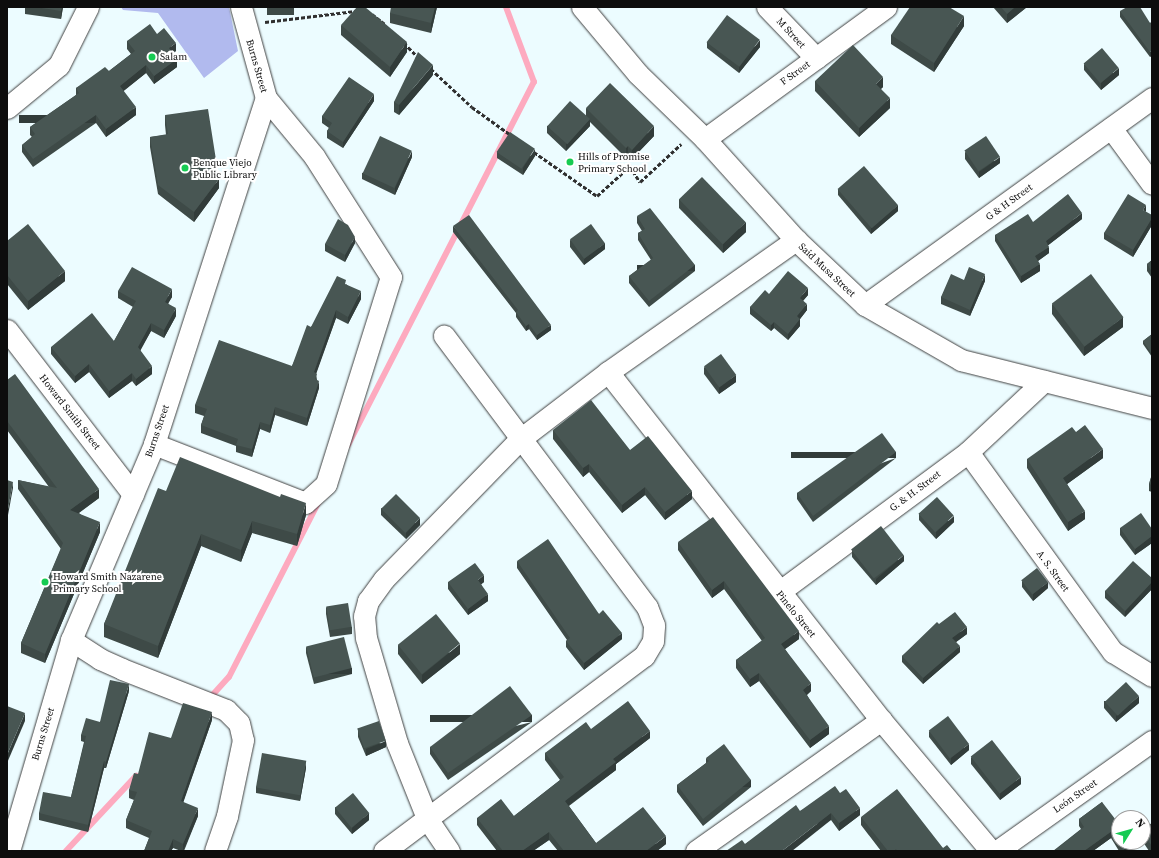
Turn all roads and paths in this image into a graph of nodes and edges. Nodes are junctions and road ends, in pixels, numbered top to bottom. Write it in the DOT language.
graph roads {
  1 [pos="88,7"];
  2 [pos="582,7"];
  3 [pos="767,7"];
  4 [pos="886,7"];
  5 [pos="358,11"];
  6 [pos="366,11"];
  7 [pos="243,16"];
  8 [pos="388,27"];
  9 [pos="399,38"];
  10 [pos="816,58"];
  11 [pos="421,59"];
  12 [pos="426,64"];
  13 [pos="266,98"];
  14 [pos="1152,98"];
  15 [pos="7,108"];
  16 [pos="1111,128"];
  17 [pos="700,135"];
  18 [pos="516,138"];
  19 [pos="528,148"];
  20 [pos="1152,184"];
  21 [pos="796,240"];
  22 [pos="865,305"];
  23 [pos="444,336"];
  24 [pos="10,342"];
  25 [pos="608,372"];
  26 [pos="1044,381"];
  27 [pos="1152,408"];
  28 [pos="519,440"];
  29 [pos="154,444"];
  30 [pos="968,452"];
  31 [pos="133,494"];
  32 [pos="779,592"];
  33 [pos="71,640"];
  34 [pos="1152,676"];
  35 [pos="881,720"];
  36 [pos="1152,741"];
  37 [pos="427,818"];
  38 [pos="10,851"];
  39 [pos="215,851"];
  40 [pos="384,851"];
  41 [pos="449,851"];
  42 [pos="696,851"];
  43 [pos="991,851"];
  44 [pos="997,851"];
  1 -- 15 [label="street"];
  2 -- 17 [label="street, Said Musa Street"];
  3 -- 10 [label="street, M Street"];
  4 -- 10 [label="street, F Street"];
  5 -- 7 [label="path"];
  6 -- 8 [label="path"];
  7 -- 13 [label="street, Burns Street"];
  9 -- 11 [label="path"];
  10 -- 17 [label="street, F Street"];
  12 -- 18 [label="path"];
  13 -- 29 [label="street, Burns Street"];
  13 -- 29 [label="street"];
  14 -- 16 [label="street, G & H Street"];
  16 -- 20 [label="street"];
  16 -- 22 [label="street, G & H Street"];
  17 -- 19 [label="path"];
  17 -- 21 [label="street, Said Musa Street"];
  21 -- 22 [label="street, Said Musa Street"];
  21 -- 25 [label="street"];
  22 -- 26 [label="street, Said Musa Street"];
  23 -- 28 [label="street"];
  24 -- 31 [label="street, Howard Smith Street"];
  25 -- 28 [label="street"];
  25 -- 32 [label="street, Pinelo Street"];
  26 -- 27 [label="street, Said Musa Street"];
  26 -- 30 [label="street, G. & H. Street"];
  28 -- 37 [label="street"];
  28 -- 37 [label="street"];
  29 -- 31 [label="street, Burns Street"];
  30 -- 32 [label="street, G. & H. Street"];
  30 -- 34 [label="street, A. S. Street"];
  31 -- 33 [label="street, Burns Street"];
  32 -- 35 [label="street, Pinelo Street"];
  33 -- 38 [label="street, Burns Street"];
  33 -- 39 [label="street"];
  35 -- 42 [label="street"];
  35 -- 43 [label="street, Pinelo Street"];
  36 -- 44 [label="street, León Street"];
  37 -- 40 [label="street"];
  37 -- 41 [label="street"];
}
